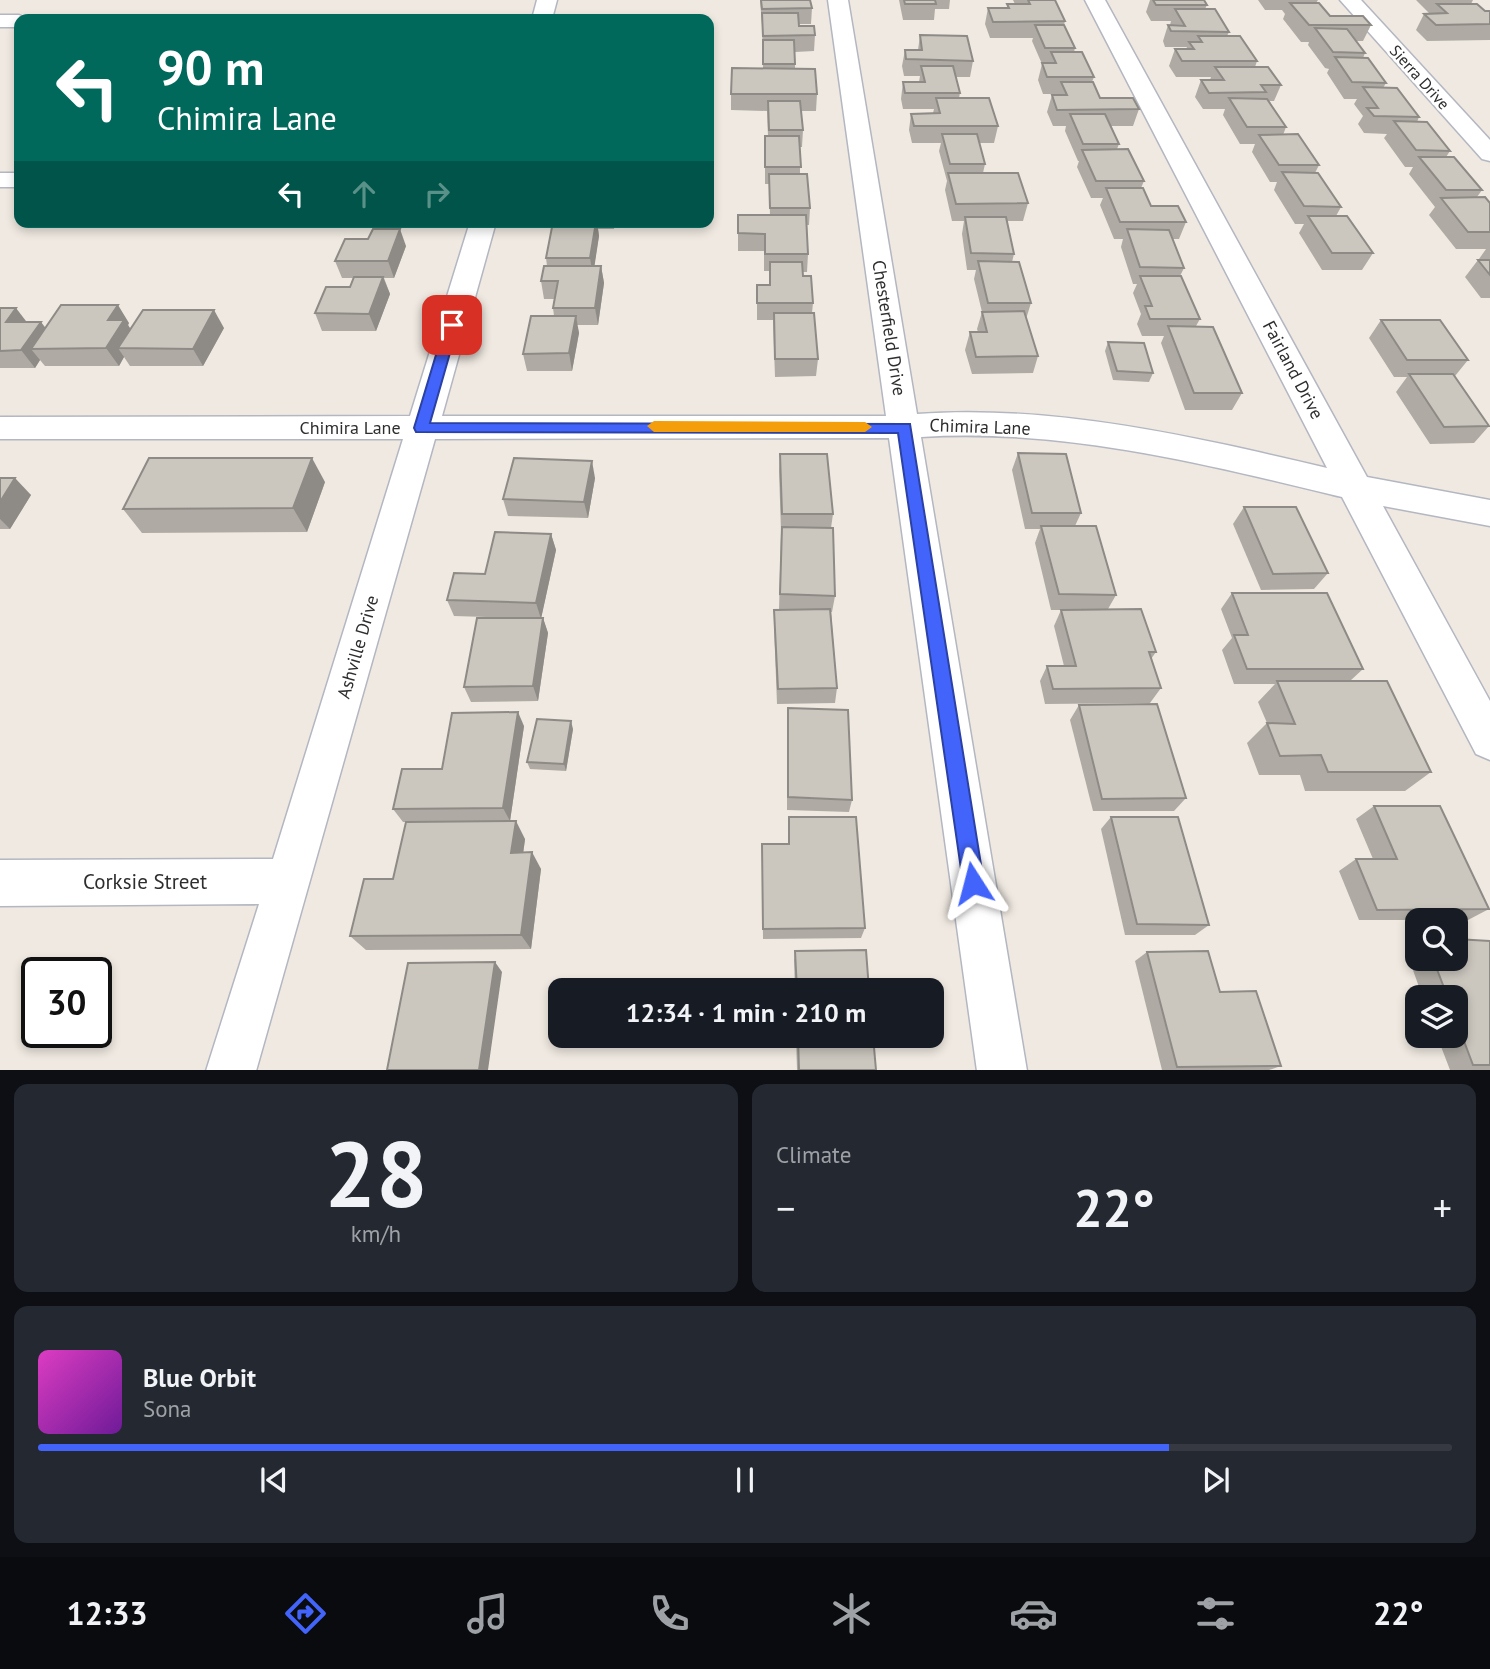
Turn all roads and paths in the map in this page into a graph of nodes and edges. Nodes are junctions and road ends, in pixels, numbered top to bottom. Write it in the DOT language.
graph roads {
  1 [pos="838,0"];
  2 [pos="1095,0"];
  3 [pos="1350,0"];
  4 [pos="1490,154"];
  5 [pos="481,228"];
  6 [pos="905,427"];
  7 [pos="0,428"];
  8 [pos="421,428"];
  9 [pos="1356,488"];
  10 [pos="1490,513"];
  11 [pos="1490,741"];
  12 [pos="289,881"];
  13 [pos="0,883"];
  14 [pos="231,1070"];
  15 [pos="1002,1070"];
  1 -- 6 [label="street, Chesterfield Drive"];
  2 -- 9 [label="street, Fairland Drive"];
  3 -- 4 [label="street, Sierra Drive"];
  5 -- 8 [label="street, Ashville Drive"];
  6 -- 8 [label="street, Chimira Lane"];
  6 -- 9 [label="street, Chimira Lane"];
  6 -- 15 [label="street, Chesterfield Drive"];
  7 -- 8 [label="street, Chimira Lane"];
  8 -- 12 [label="street, Ashville Drive"];
  9 -- 10 [label="street, Chimira Lane"];
  9 -- 11 [label="street, Fairland Drive"];
  12 -- 13 [label="street, Corksie Street"];
  12 -- 14 [label="street, Ashville Drive"];
}
